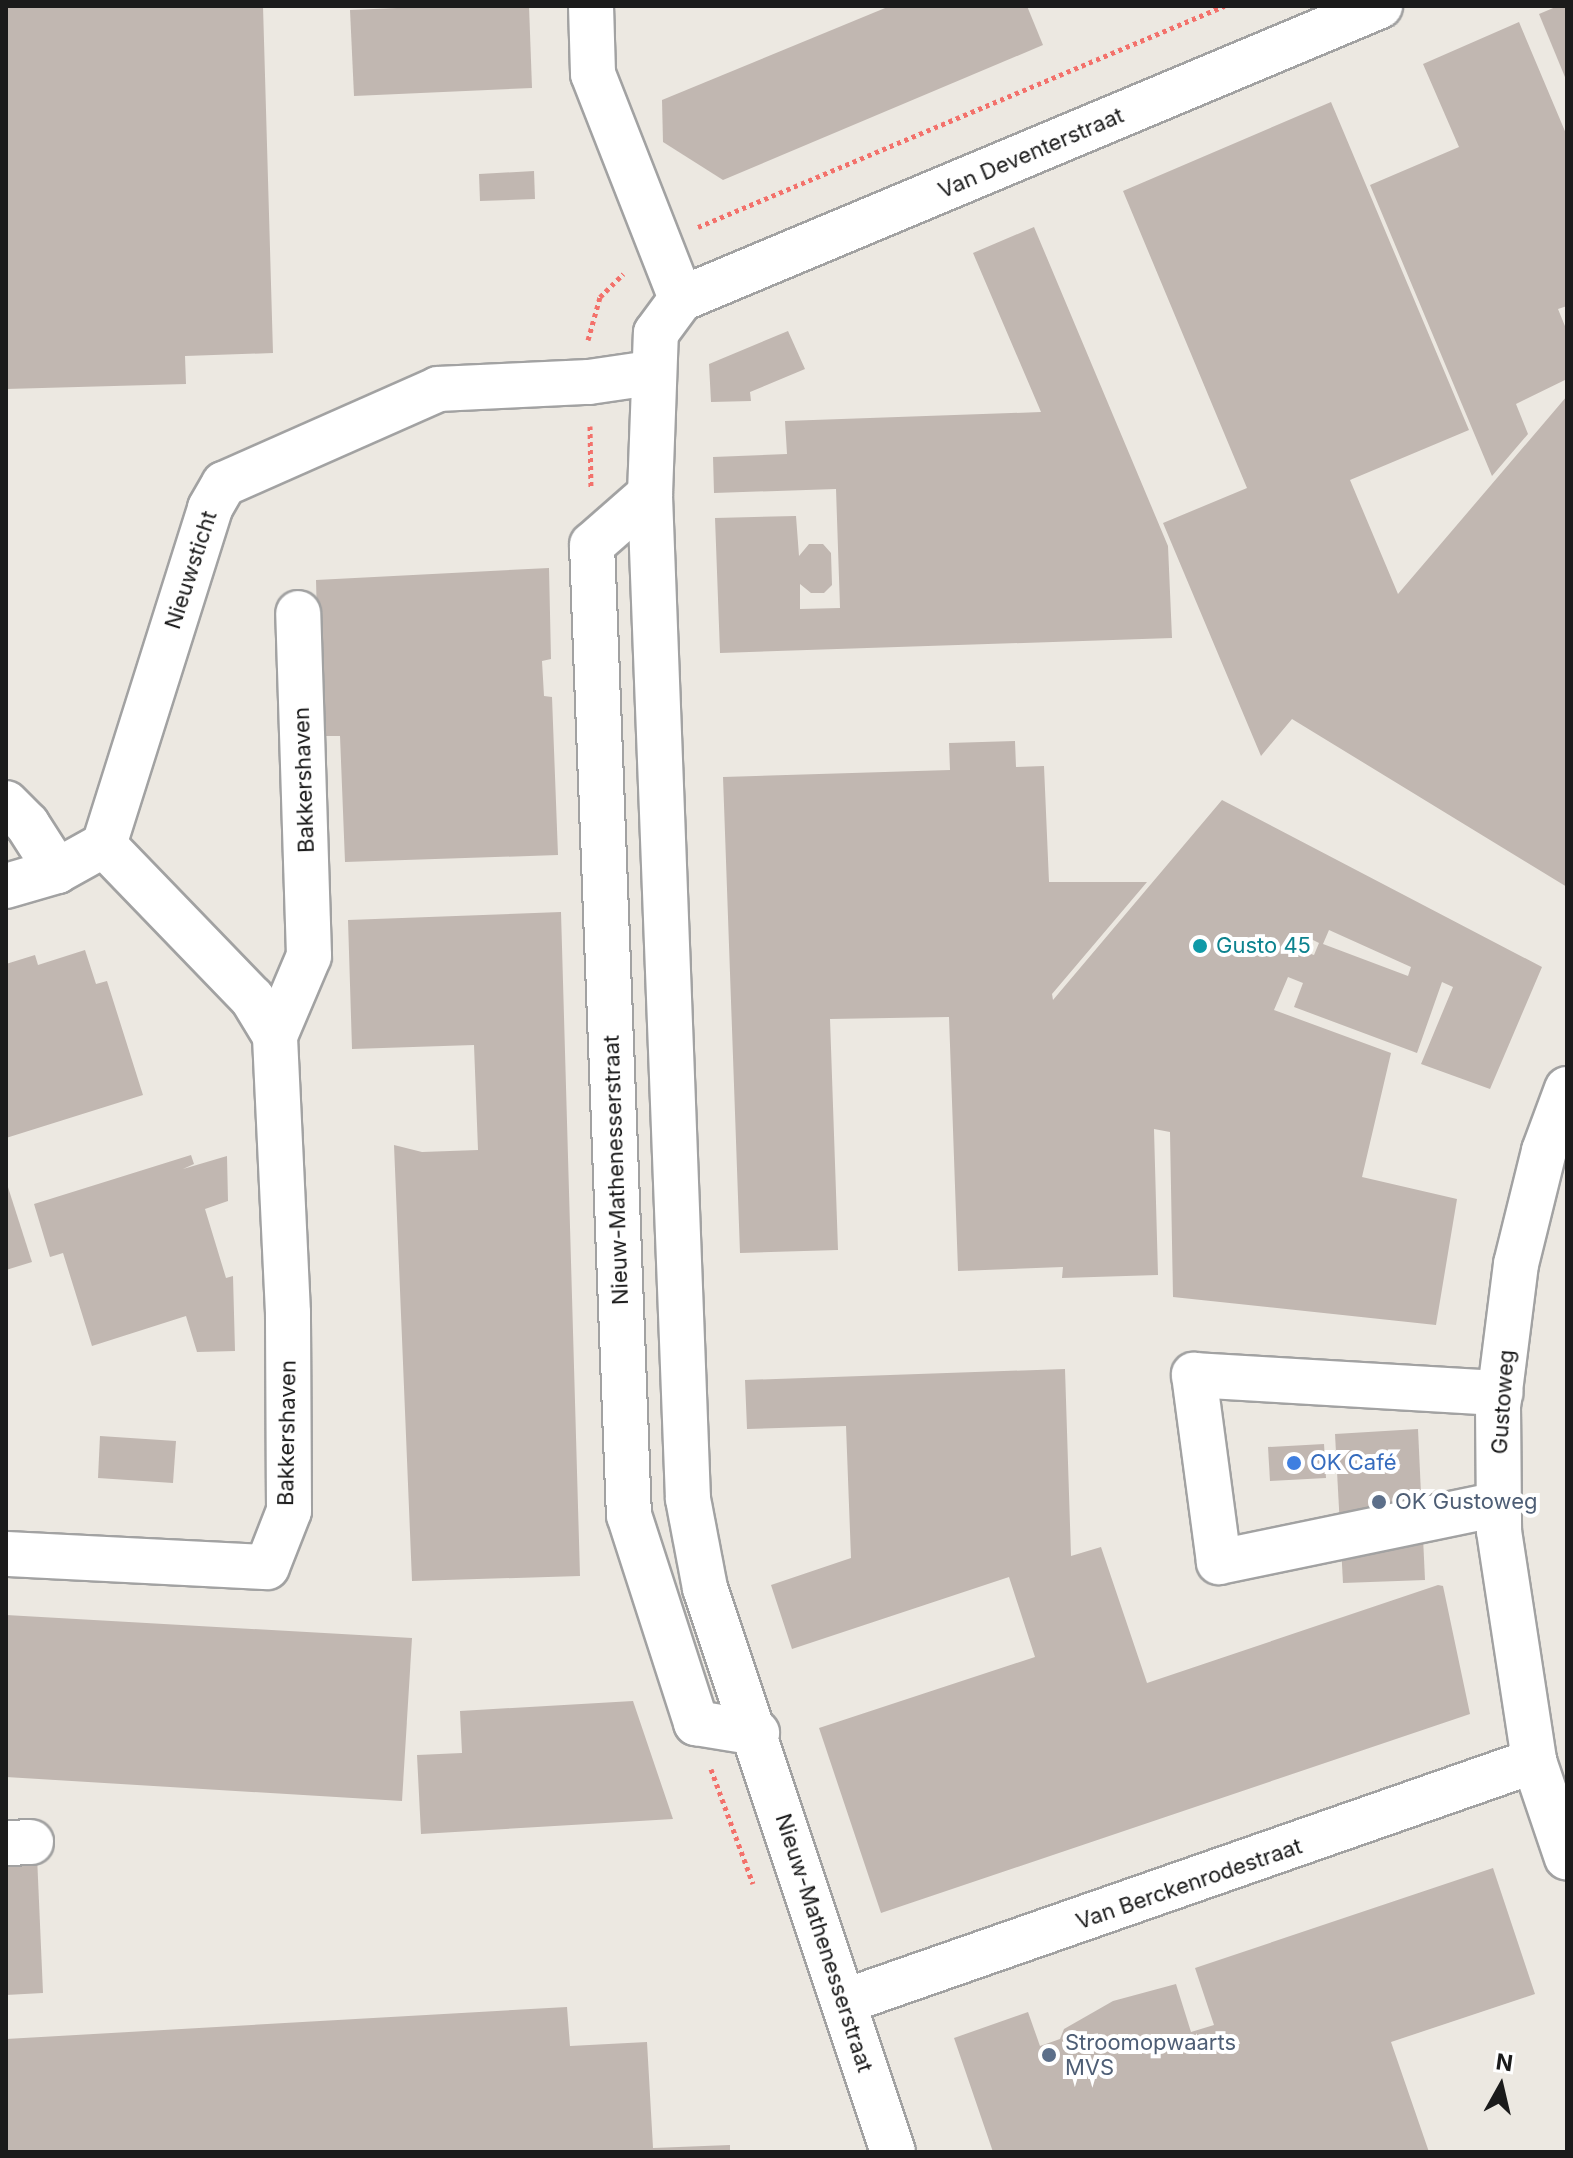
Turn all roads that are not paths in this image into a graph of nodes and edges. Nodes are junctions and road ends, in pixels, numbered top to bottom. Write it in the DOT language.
graph roads {
  1 [pos="591,6"];
  2 [pos="1380,6"];
  3 [pos="681,299"];
  4 [pos="650,373"];
  5 [pos="650,494"];
  6 [pos="298,613"];
  7 [pos="6,803"];
  8 [pos="104,845"];
  9 [pos="57,871"];
  10 [pos="6,886"];
  11 [pos="275,1036"];
  12 [pos="1567,1089"];
  13 [pos="1500,1393"];
  14 [pos="1499,1504"];
  15 [pos="6,1554"];
  16 [pos="757,1733"];
  17 [pos="1534,1761"];
  18 [pos="1567,1858"];
  19 [pos="843,2002"];
  20 [pos="893,2152"];
  1 -- 3 [label="street"];
  2 -- 3 [label="street, Van Deventerstraat"];
  3 -- 4 [label="street, Nieuw-Mathenesserstraat"];
  4 -- 5 [label="street, Nieuw-Mathenesserstraat"];
  4 -- 8 [label="street, Nieuwsticht"];
  5 -- 16 [label="street, Nieuw-Mathenesserstraat"];
  5 -- 16 [label="street, Nieuw-Mathenesserstraat"];
  6 -- 11 [label="street, Bakkershaven"];
  7 -- 9 [label="street"];
  8 -- 9 [label="street"];
  8 -- 11 [label="street, Bakkershaven"];
  9 -- 10 [label="street"];
  11 -- 15 [label="street, Bakkershaven"];
  12 -- 13 [label="street, Gustoweg"];
  13 -- 14 [label="street, Gustoweg"];
  13 -- 14 [label="street"];
  14 -- 17 [label="street, Gustoweg"];
  16 -- 19 [label="street, Nieuw-Mathenesserstraat"];
  17 -- 18 [label="street, Gustoweg"];
  17 -- 19 [label="street, Van Berckenrodestraat"];
  19 -- 20 [label="street, Nieuw-Mathenesserstraat"];
}
